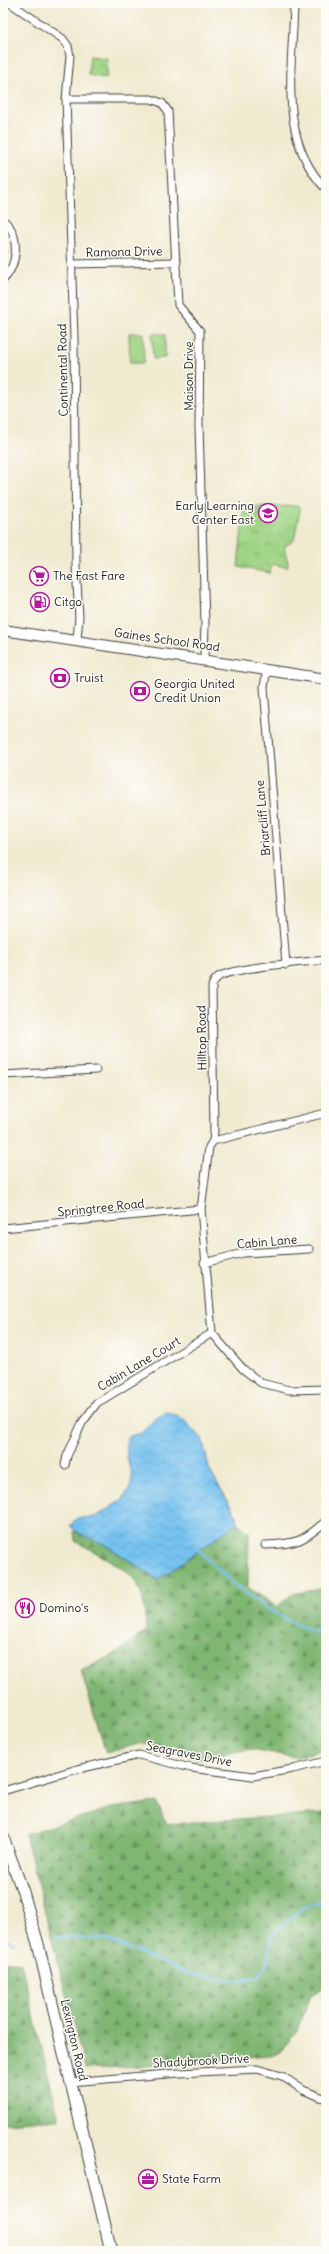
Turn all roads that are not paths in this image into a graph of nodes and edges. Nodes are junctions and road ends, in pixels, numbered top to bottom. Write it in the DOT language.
graph roads {
  1 [pos="10,3"];
  2 [pos="294,3"];
  3 [pos="66,99"];
  4 [pos="326,189"];
  5 [pos="3,220"];
  6 [pos="177,262"];
  7 [pos="71,264"];
  8 [pos="3,280"];
  9 [pos="3,630"];
  10 [pos="76,640"];
  11 [pos="204,659"];
  12 [pos="267,669"];
  13 [pos="326,679"];
  14 [pos="326,960"];
  15 [pos="286,965"];
  16 [pos="96,1070"];
  17 [pos="3,1075"];
  18 [pos="326,1113"];
  19 [pos="213,1141"];
  20 [pos="201,1209"];
  21 [pos="3,1228"];
  22 [pos="309,1249"];
  23 [pos="204,1263"];
  24 [pos="212,1333"];
  25 [pos="326,1389"];
  26 [pos="65,1465"];
  27 [pos="326,1521"];
  28 [pos="265,1545"];
  29 [pos="326,1760"];
  30 [pos="3,1791"];
  31 [pos="3,1837"];
  32 [pos="70,2082"];
  33 [pos="326,2099"];
  34 [pos="111,2251"];
  1 -- 3 [label="street, Continental Road"];
  2 -- 4 [label="street"];
  3 -- 6 [label="street, Maison Drive"];
  3 -- 7 [label="street, Continental Road"];
  5 -- 8 [label="street"];
  6 -- 7 [label="street, Ramona Drive"];
  6 -- 11 [label="street, Maison Drive"];
  7 -- 10 [label="street, Continental Road"];
  9 -- 10 [label="main road, Gaines School Road"];
  10 -- 11 [label="main road, Gaines School Road"];
  11 -- 12 [label="main road, Gaines School Road"];
  12 -- 13 [label="main road, Gaines School Road"];
  12 -- 15 [label="street, Briarcliff Lane"];
  14 -- 15 [label="street, Hilltop Road"];
  15 -- 19 [label="street, Hilltop Road"];
  16 -- 17 [label="street"];
  18 -- 19 [label="street"];
  19 -- 20 [label="street, Hilltop Road"];
  20 -- 21 [label="street, Springtree Road"];
  20 -- 23 [label="street"];
  22 -- 23 [label="street, Cabin Lane"];
  23 -- 24 [label="street"];
  24 -- 25 [label="street"];
  24 -- 26 [label="street, Cabin Lane Court"];
  27 -- 28 [label="street"];
  29 -- 30 [label="street, Seagraves Drive"];
  31 -- 32 [label="highway, Lexington Road"];
  32 -- 33 [label="street, Shadybrook Drive"];
  32 -- 34 [label="highway, Lexington Road"];
}
